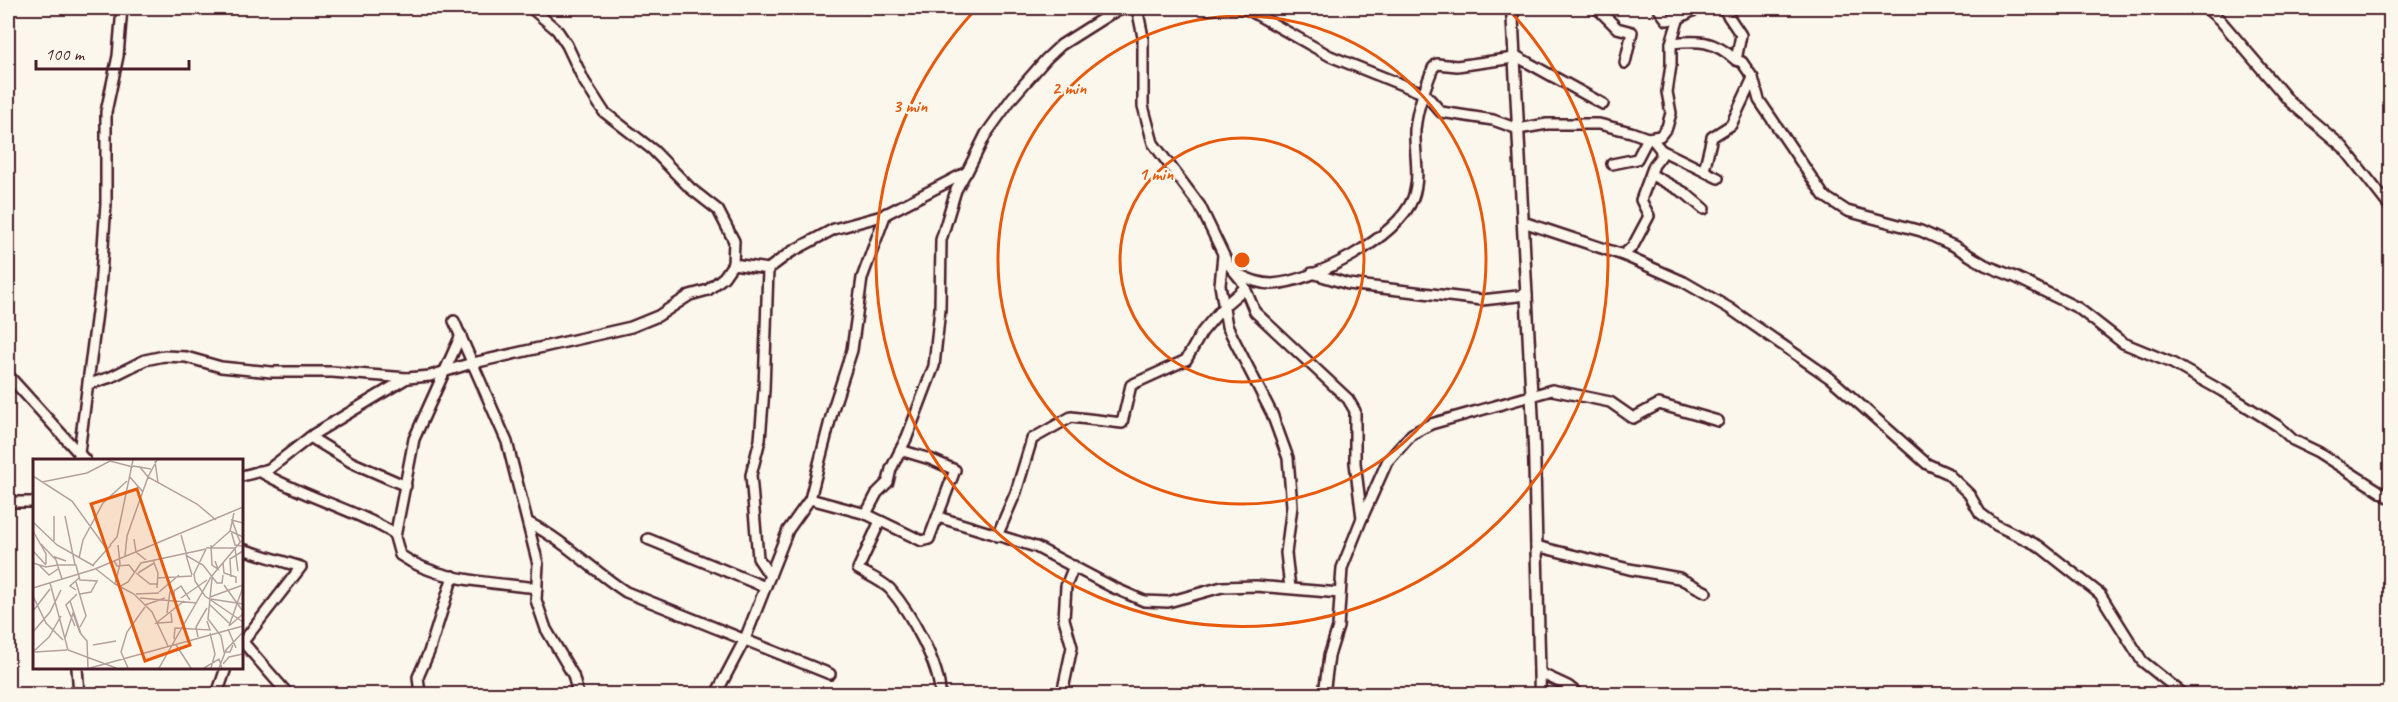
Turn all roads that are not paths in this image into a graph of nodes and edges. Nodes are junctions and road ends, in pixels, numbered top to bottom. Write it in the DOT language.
graph roads {
  1 [pos="122,8"];
  2 [pos="531,8"];
  3 [pos="1126,8"];
  4 [pos="1137,8"];
  5 [pos="1245,8"];
  6 [pos="1512,8"];
  7 [pos="1597,8"];
  8 [pos="1658,8"];
  9 [pos="1698,8"];
  10 [pos="1724,8"];
  11 [pos="2206,8"];
  12 [pos="1682,12"];
  13 [pos="1671,43"];
  14 [pos="1514,56"];
  15 [pos="1736,60"];
  16 [pos="1625,63"];
  17 [pos="1753,78"];
  18 [pos="1423,93"];
  19 [pos="1603,104"];
  20 [pos="1518,129"];
  21 [pos="1648,138"];
  22 [pos="1661,150"];
  23 [pos="1612,164"];
  24 [pos="1704,170"];
  25 [pos="967,172"];
  26 [pos="1652,175"];
  27 [pos="1718,178"];
  28 [pos="2391,207"];
  29 [pos="1704,209"];
  30 [pos="886,213"];
  31 [pos="1523,222"];
  32 [pos="1223,255"];
  33 [pos="1623,255"];
  34 [pos="734,264"];
  35 [pos="768,269"];
  36 [pos="1235,272"];
  37 [pos="1311,273"];
  38 [pos="1245,288"];
  39 [pos="1527,295"];
  40 [pos="1224,306"];
  41 [pos="454,321"];
  42 [pos="461,335"];
  43 [pos="473,363"];
  44 [pos="444,372"];
  45 [pos="8,375"];
  46 [pos="407,378"];
  47 [pos="89,384"];
  48 [pos="1531,394"];
  49 [pos="1718,421"];
  50 [pos="310,437"];
  51 [pos="900,450"];
  52 [pos="81,458"];
  53 [pos="259,471"];
  54 [pos="243,476"];
  55 [pos="406,486"];
  56 [pos="2391,498"];
  57 [pos="810,499"];
  58 [pos="8,502"];
  59 [pos="33,502"];
  60 [pos="866,514"];
  61 [pos="938,517"];
  62 [pos="1362,518"];
  63 [pos="880,521"];
  64 [pos="529,523"];
  65 [pos="395,534"];
  66 [pos="997,536"];
  67 [pos="648,539"];
  68 [pos="1536,546"];
  69 [pos="243,549"];
  70 [pos="1074,566"];
  71 [pos="453,576"];
  72 [pos="770,576"];
  73 [pos="765,587"];
  74 [pos="537,588"];
  75 [pos="1290,588"];
  76 [pos="1706,592"];
  77 [pos="1340,593"];
  78 [pos="745,639"];
  79 [pos="243,641"];
  80 [pos="243,643"];
  81 [pos="77,669"];
  82 [pos="226,669"];
  83 [pos="1540,673"];
  84 [pos="831,674"];
  85 [pos="79,694"];
  86 [pos="217,694"];
  87 [pos="288,694"];
  88 [pos="420,694"];
  89 [pos="578,694"];
  90 [pos="716,694"];
  91 [pos="940,694"];
  92 [pos="1062,694"];
  93 [pos="1324,694"];
  94 [pos="1540,694"];
  95 [pos="1578,694"];
  96 [pos="2183,694"];
  1 -- 47 [label="street"];
  2 -- 34 [label="street"];
  3 -- 25 [label="street"];
  4 -- 32 [label="street"];
  5 -- 18 [label="street"];
  6 -- 14 [label="street"];
  7 -- 16 [label="street"];
  8 -- 12 [label="street"];
  9 -- 12 [label="street"];
  10 -- 15 [label="street"];
  11 -- 28 [label="street"];
  12 -- 13 [label="street"];
  13 -- 15 [label="street"];
  13 -- 21 [label="street"];
  14 -- 18 [label="street"];
  14 -- 19 [label="street"];
  14 -- 20 [label="street"];
  15 -- 17 [label="street"];
  17 -- 24 [label="street"];
  17 -- 56 [label="street"];
  18 -- 20 [label="street"];
  18 -- 37 [label="street"];
  20 -- 21 [label="street"];
  20 -- 31 [label="street"];
  21 -- 22 [label="street"];
  21 -- 23 [label="street"];
  22 -- 24 [label="street"];
  22 -- 26 [label="street"];
  24 -- 27 [label="street"];
  25 -- 30 [label="street"];
  25 -- 51 [label="street"];
  26 -- 29 [label="street"];
  26 -- 33 [label="street"];
  30 -- 35 [label="street"];
  30 -- 57 [label="street"];
  31 -- 33 [label="street"];
  31 -- 39 [label="street"];
  32 -- 36 [label="street"];
  32 -- 40 [label="street"];
  33 -- 96 [label="street"];
  34 -- 35 [label="street"];
  34 -- 43 [label="street"];
  35 -- 72 [label="street"];
  36 -- 37 [label="street"];
  36 -- 38 [label="street"];
  37 -- 39 [label="street"];
  38 -- 40 [label="street"];
  38 -- 62 [label="street"];
  39 -- 48 [label="street"];
  40 -- 66 [label="street"];
  40 -- 75 [label="street"];
  41 -- 42 [label="street"];
  42 -- 43 [label="street"];
  42 -- 44 [label="street"];
  43 -- 44 [label="street"];
  43 -- 64 [label="street"];
  44 -- 46 [label="street"];
  44 -- 55 [label="street"];
  45 -- 52 [label="street"];
  46 -- 47 [label="street"];
  46 -- 50 [label="street"];
  47 -- 52 [label="street"];
  48 -- 49 [label="street"];
  48 -- 62 [label="street"];
  48 -- 68 [label="street"];
  50 -- 53 [label="street"];
  50 -- 55 [label="street"];
  51 -- 60 [label="street"];
  51 -- 61 [label="street"];
  53 -- 54 [label="street"];
  53 -- 65 [label="street"];
  55 -- 65 [label="street"];
  57 -- 60 [label="street"];
  57 -- 72 [label="street"];
  58 -- 59 [label="street"];
  60 -- 63 [label="street"];
  61 -- 63 [label="street"];
  61 -- 66 [label="street"];
  62 -- 77 [label="street"];
  63 -- 91 [label="street"];
  64 -- 74 [label="street"];
  64 -- 78 [label="street"];
  65 -- 71 [label="street"];
  66 -- 70 [label="street"];
  67 -- 73 [label="street"];
  68 -- 76 [label="street"];
  68 -- 83 [label="street"];
  69 -- 79 [label="street"];
  70 -- 75 [label="street"];
  70 -- 92 [label="street"];
  71 -- 74 [label="street"];
  71 -- 88 [label="street"];
  72 -- 73 [label="street"];
  73 -- 78 [label="street"];
  74 -- 89 [label="street"];
  75 -- 77 [label="street"];
  77 -- 93 [label="street"];
  78 -- 84 [label="street"];
  78 -- 90 [label="street"];
  80 -- 87 [label="street"];
  81 -- 85 [label="street"];
  82 -- 86 [label="street"];
  83 -- 94 [label="street"];
  83 -- 95 [label="street"];
}
